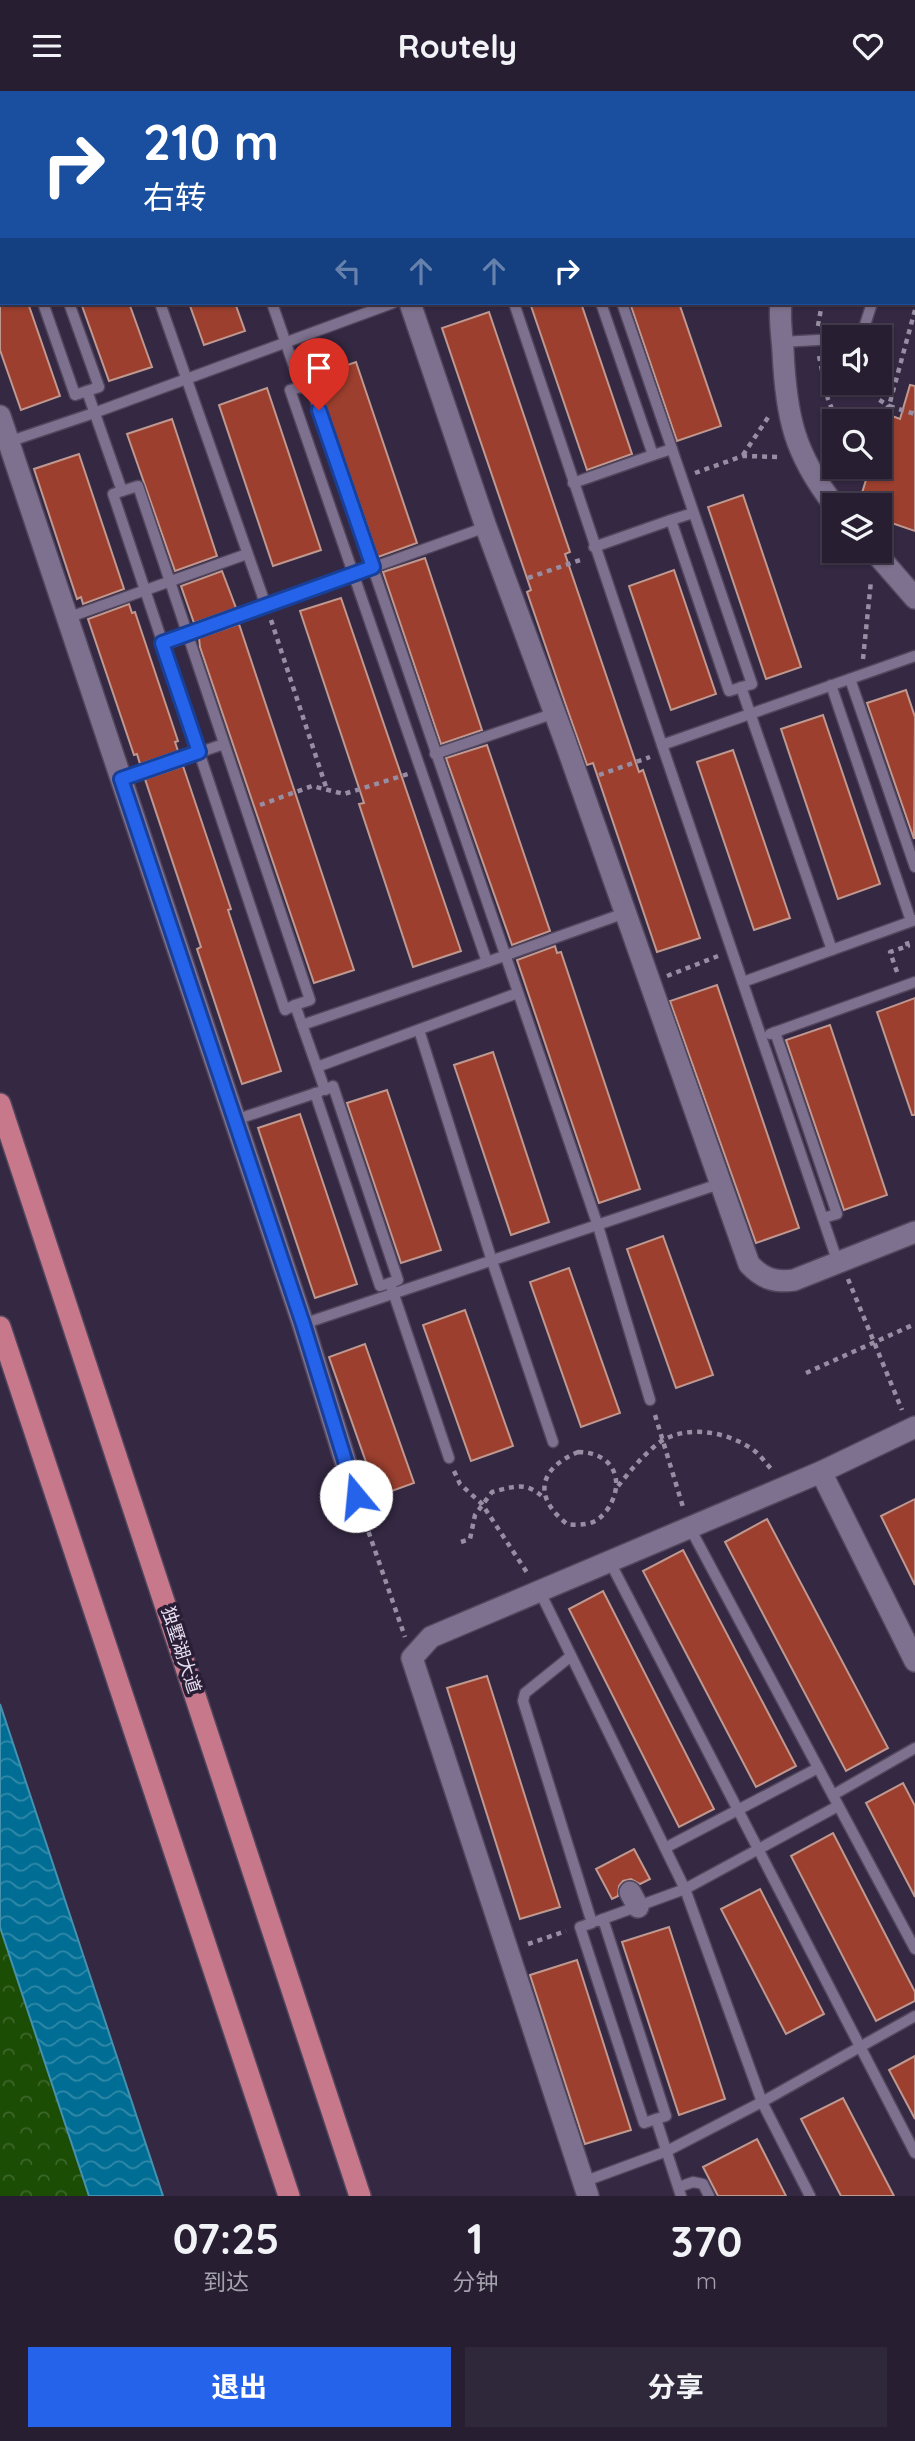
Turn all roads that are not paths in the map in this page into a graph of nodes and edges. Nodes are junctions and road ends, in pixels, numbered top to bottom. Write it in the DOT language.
graph roads {
  1 [pos="44,305"];
  2 [pos="70,305"];
  3 [pos="161,305"];
  4 [pos="273,305"];
  5 [pos="387,305"];
  6 [pos="411,305"];
  7 [pos="515,305"];
  8 [pos="602,305"];
  9 [pos="623,305"];
  10 [pos="781,305"];
  11 [pos="871,305"];
  12 [pos="865,325"];
  13 [pos="822,340"];
  14 [pos="285,342"];
  15 [pos="782,342"];
  16 [pos="186,379"];
  17 [pos="301,387"];
  18 [pos="87,391"];
  19 [pos="94,413"];
  20 [pos="0,417"];
  21 [pos="8,442"];
  22 [pos="672,449"];
  23 [pos="653,455"];
  24 [pos="573,483"];
  25 [pos="122,491"];
  26 [pos="825,493"];
  27 [pos="693,513"];
  28 [pos="671,520"];
  29 [pos="486,527"];
  30 [pos="596,551"];
  31 [pos="247,554"];
  32 [pos="884,563"];
  33 [pos="373,567"];
  34 [pos="353,574"];
  35 [pos="169,582"];
  36 [pos="145,590"];
  37 [pos="915,598"];
  38 [pos="266,606"];
  39 [pos="66,618"];
  40 [pos="187,634"];
  41 [pos="162,643"];
  42 [pos="915,656"];
  43 [pos="856,677"];
  44 [pos="831,685"];
  45 [pos="741,687"];
  46 [pos="555,713"];
  47 [pos="750,714"];
  48 [pos="224,744"];
  49 [pos="663,749"];
  50 [pos="199,752"];
  51 [pos="435,754"];
  52 [pos="121,779"];
  53 [pos="915,867"];
  54 [pos="625,913"];
  55 [pos="909,922"];
  56 [pos="832,950"];
  57 [pos="505,957"];
  58 [pos="487,962"];
  59 [pos="743,982"];
  60 [pos="915,982"];
  61 [pos="517,993"];
  62 [pos="295,1005"];
  63 [pos="302,1025"];
  64 [pos="419,1030"];
  65 [pos="775,1032"];
  66 [pos="761,1037"];
  67 [pos="317,1067"];
  68 [pos="320,1091"];
  69 [pos="0,1104"];
  70 [pos="235,1120"];
  71 [pos="719,1184"];
  72 [pos="823,1218"];
  73 [pos="598,1226"];
  74 [pos="915,1232"];
  75 [pos="492,1261"];
  76 [pos="840,1263"];
  77 [pos="390,1283"];
  78 [pos="394,1294"];
  79 [pos="303,1324"];
  80 [pos="0,1327"];
  81 [pos="650,1399"];
  82 [pos="913,1431"];
  83 [pos="553,1442"];
  84 [pos="449,1458"];
  85 [pos="821,1472"];
  86 [pos="356,1496"];
  87 [pos="690,1528"];
  88 [pos="610,1562"];
  89 [pos="540,1592"];
  90 [pos="572,1656"];
  91 [pos="915,1661"];
  92 [pos="915,1748"];
  93 [pos="818,1768"];
  94 [pos="833,1795"];
  95 [pos="838,1806"];
  96 [pos="738,1810"];
  97 [pos="665,1848"];
  98 [pos="758,1849"];
  99 [pos="685,1889"];
  100 [pos="598,1921"];
  101 [pos="915,1949"];
  102 [pos="915,2016"];
  103 [pos="860,2046"];
  104 [pos="762,2102"];
  105 [pos="656,2119"];
  106 [pos="667,2151"];
  107 [pos="915,2153"];
  108 [pos="586,2189"];
  109 [pos="680,2192"];
  110 [pos="289,2196"];
  111 [pos="360,2196"];
  112 [pos="709,2196"];
  113 [pos="810,2196"];
  1 -- 18 [label="lane"];
  2 -- 18 [label="lane"];
  3 -- 16 [label="lane"];
  4 -- 14 [label="lane"];
  5 -- 14 [label="lane"];
  6 -- 29 [label="street"];
  7 -- 24 [label="lane"];
  8 -- 23 [label="lane"];
  9 -- 22 [label="lane"];
  10 -- 15 [label="street"];
  11 -- 12 [label="lane"];
  13 -- 15 [label="lane"];
  14 -- 16 [label="lane"];
  14 -- 17 [label="lane"];
  15 -- 26 [label="street"];
  16 -- 19 [label="lane"];
  16 -- 31 [label="lane"];
  17 -- 33 [label="lane"];
  17 -- 34 [label="lane"];
  18 -- 19 [label="lane"];
  19 -- 21 [label="lane"];
  19 -- 25 [label="lane"];
  20 -- 21 [label="street"];
  21 -- 39 [label="street"];
  22 -- 23 [label="lane"];
  22 -- 27 [label="lane"];
  23 -- 24 [label="lane"];
  24 -- 30 [label="lane"];
  25 -- 35 [label="lane"];
  25 -- 36 [label="lane"];
  27 -- 28 [label="lane"];
  27 -- 45 [label="lane"];
  28 -- 30 [label="lane"];
  28 -- 45 [label="lane"];
  29 -- 33 [label="lane"];
  29 -- 46 [label="street"];
  30 -- 49 [label="lane"];
  31 -- 35 [label="lane"];
  31 -- 38 [label="lane"];
  32 -- 37 [label="street"];
  33 -- 34 [label="lane"];
  33 -- 51 [label="lane"];
  34 -- 38 [label="lane"];
  34 -- 58 [label="lane"];
  35 -- 36 [label="lane"];
  35 -- 40 [label="lane"];
  36 -- 39 [label="lane"];
  36 -- 41 [label="lane"];
  38 -- 40 [label="lane"];
  39 -- 52 [label="street"];
  40 -- 41 [label="lane"];
  40 -- 48 [label="lane"];
  41 -- 50 [label="lane"];
  42 -- 43 [label="lane"];
  43 -- 44 [label="lane"];
  43 -- 53 [label="lane"];
  44 -- 47 [label="lane"];
  44 -- 55 [label="lane"];
  45 -- 47 [label="lane"];
  46 -- 51 [label="lane"];
  46 -- 54 [label="street"];
  47 -- 49 [label="lane"];
  47 -- 56 [label="lane"];
  48 -- 50 [label="lane"];
  48 -- 62 [label="lane"];
  49 -- 59 [label="lane"];
  50 -- 52 [label="lane"];
  50 -- 62 [label="lane"];
  51 -- 57 [label="lane"];
  52 -- 70 [label="street"];
  54 -- 57 [label="lane"];
  54 -- 71 [label="street"];
  55 -- 56 [label="lane"];
  56 -- 59 [label="lane"];
  57 -- 58 [label="lane"];
  57 -- 61 [label="lane"];
  58 -- 63 [label="lane"];
  59 -- 66 [label="lane"];
  60 -- 65 [label="lane"];
  61 -- 64 [label="lane"];
  61 -- 73 [label="lane"];
  62 -- 63 [label="lane"];
  63 -- 67 [label="lane"];
  64 -- 67 [label="lane"];
  64 -- 75 [label="lane"];
  65 -- 66 [label="lane"];
  65 -- 72 [label="lane"];
  66 -- 72 [label="lane"];
  67 -- 68 [label="lane"];
  68 -- 70 [label="lane"];
  68 -- 77 [label="lane"];
  68 -- 77 [label="lane"];
  69 -- 111 [label="main road, 独墅湖大道"];
  70 -- 79 [label="street"];
  71 -- 73 [label="lane"];
  71 -- 76 [label="street"];
  72 -- 76 [label="lane"];
  73 -- 75 [label="lane"];
  73 -- 81 [label="lane"];
  74 -- 76 [label="street"];
  75 -- 78 [label="lane"];
  75 -- 83 [label="lane"];
  77 -- 78 [label="lane"];
  78 -- 79 [label="lane"];
  78 -- 84 [label="lane"];
  79 -- 86 [label="street"];
  80 -- 110 [label="main road"];
  82 -- 85 [label="street"];
  85 -- 87 [label="street"];
  85 -- 91 [label="street"];
  87 -- 88 [label="street"];
  87 -- 93 [label="lane"];
  88 -- 89 [label="street"];
  88 -- 96 [label="lane"];
  89 -- 90 [label="lane"];
  89 -- 108 [label="street"];
  90 -- 97 [label="lane"];
  90 -- 100 [label="lane"];
  92 -- 94 [label="lane"];
  93 -- 94 [label="lane"];
  93 -- 96 [label="lane"];
  94 -- 95 [label="lane"];
  95 -- 98 [label="lane"];
  95 -- 101 [label="lane"];
  96 -- 97 [label="lane"];
  96 -- 98 [label="lane"];
  97 -- 99 [label="lane"];
  98 -- 99 [label="lane"];
  98 -- 103 [label="lane"];
  99 -- 100 [label="lane"];
  99 -- 104 [label="lane"];
  100 -- 105 [label="lane"];
  100 -- 105 [label="lane"];
  102 -- 103 [label="lane"];
  103 -- 104 [label="lane"];
  103 -- 107 [label="lane"];
  104 -- 106 [label="lane"];
  104 -- 113 [label="lane"];
  105 -- 106 [label="lane"];
  106 -- 108 [label="lane"];
  106 -- 109 [label="lane"];
  109 -- 112 [label="lane"];
}
